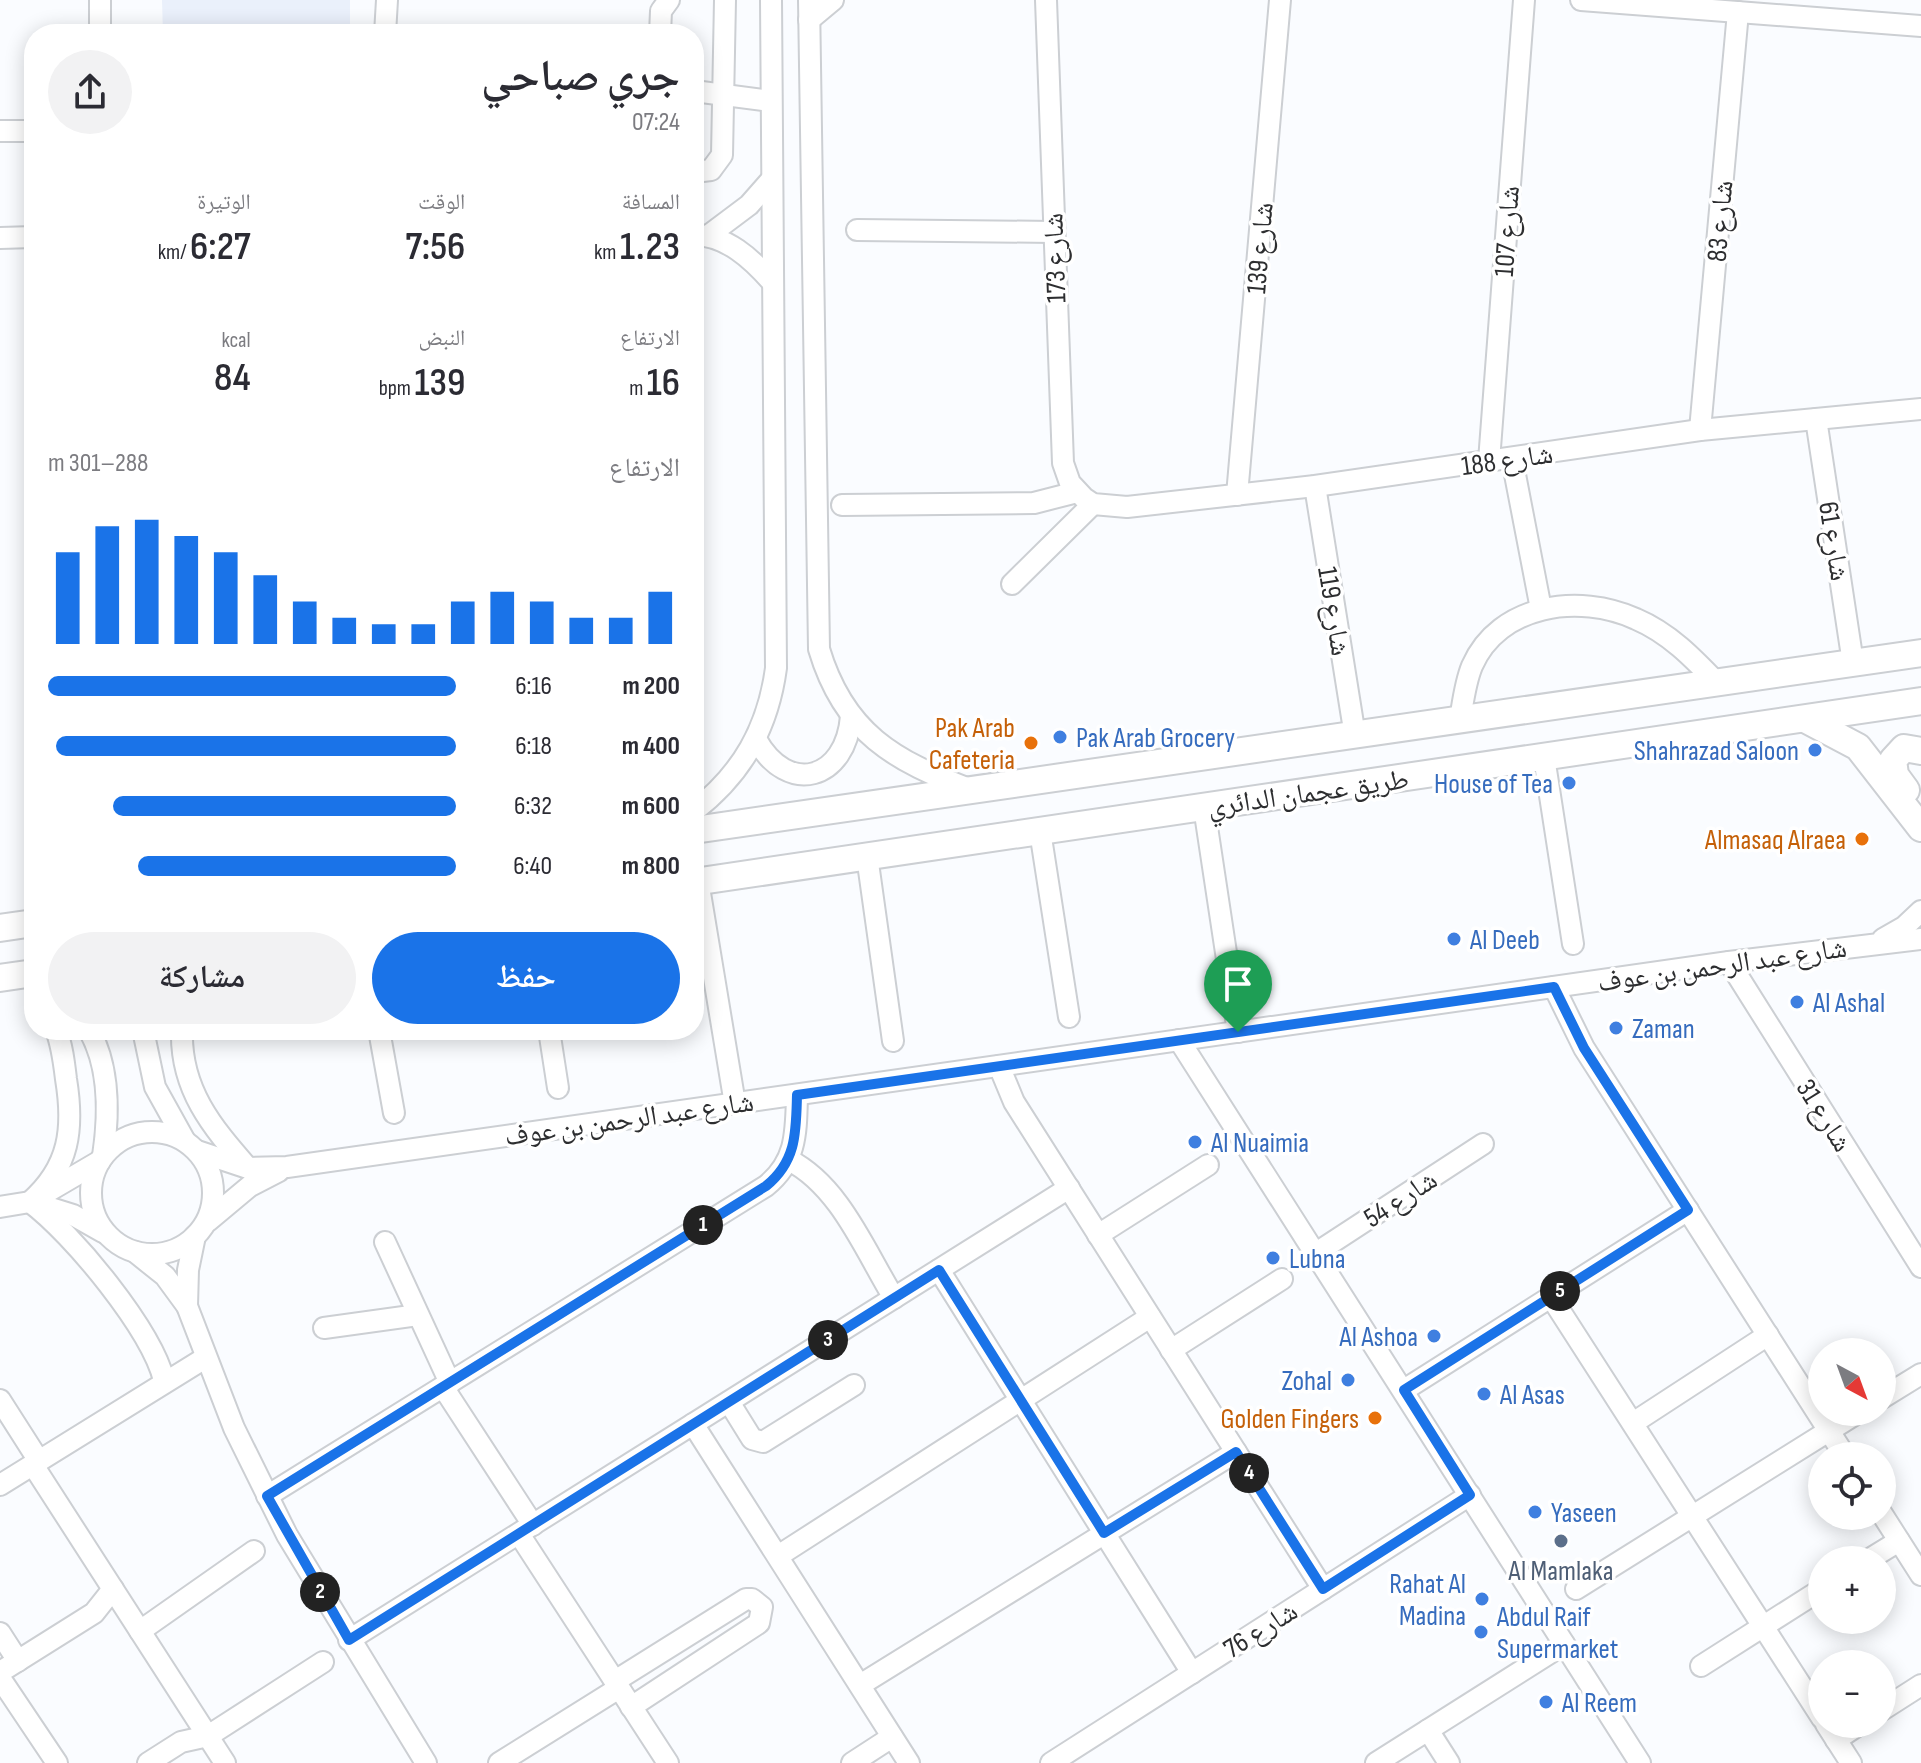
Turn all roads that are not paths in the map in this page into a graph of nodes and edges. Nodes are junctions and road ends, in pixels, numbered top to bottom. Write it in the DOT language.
graph roads {
  1 [pos="100,0"];
  2 [pos="387,0"];
  3 [pos="669,0"];
  4 [pos="725,0"];
  5 [pos="771,0"];
  6 [pos="833,0"];
  7 [pos="1046,0"];
  8 [pos="1280,0"];
  9 [pos="1524,0"];
  10 [pos="1581,0"];
  11 [pos="1751,9"];
  12 [pos="809,10"];
  13 [pos="100,24"];
  14 [pos="386,24"];
  15 [pos="660,24"];
  16 [pos="1921,26"];
  17 [pos="704,92"];
  18 [pos="724,93"];
  19 [pos="771,101"];
  20 [pos="0,131"];
  21 [pos="24,131"];
  22 [pos="704,171"];
  23 [pos="771,180"];
  24 [pos="857,230"];
  25 [pos="1053,232"];
  26 [pos="704,233"];
  27 [pos="704,236"];
  28 [pos="24,237"];
  29 [pos="0,238"];
  30 [pos="772,282"];
  31 [pos="1921,409"];
  32 [pos="1816,419"];
  33 [pos="1700,430"];
  34 [pos="1512,459"];
  35 [pos="1489,461"];
  36 [pos="1315,486"];
  37 [pos="1237,495"];
  38 [pos="1085,498"];
  39 [pos="842,505"];
  40 [pos="1012,584"];
  41 [pos="1541,609"];
  42 [pos="1921,653"];
  43 [pos="1853,663"];
  44 [pos="1717,683"];
  45 [pos="1921,701"];
  46 [pos="851,716"];
  47 [pos="1805,719"];
  48 [pos="1460,720"];
  49 [pos="1355,736"];
  50 [pos="756,739"];
  51 [pos="1921,751"];
  52 [pos="1544,757"];
  53 [pos="972,791"];
  54 [pos="704,801"];
  55 [pos="1204,807"];
  56 [pos="1917,822"];
  57 [pos="704,829"];
  58 [pos="1040,831"];
  59 [pos="867,856"];
  60 [pos="704,880"];
  61 [pos="1921,911"];
  62 [pos="24,924"];
  63 [pos="704,927"];
  64 [pos="0,928"];
  65 [pos="1921,939"];
  66 [pos="1875,943"];
  67 [pos="1573,944"];
  68 [pos="1729,962"];
  69 [pos="1554,987"];
  70 [pos="1069,1017"];
  71 [pos="1238,1032"];
  72 [pos="58,1040"];
  73 [pos="93,1040"];
  74 [pos="145,1040"];
  75 [pos="183,1040"];
  76 [pos="381,1040"];
  77 [pos="551,1040"];
  78 [pos="1179,1040"];
  79 [pos="893,1041"];
  80 [pos="999,1066"];
  81 [pos="558,1088"];
  82 [pos="797,1095"];
  83 [pos="735,1104"];
  84 [pos="394,1113"];
  85 [pos="1483,1144"];
  86 [pos="191,1146"];
  87 [pos="102,1159"];
  88 [pos="789,1160"];
  89 [pos="1208,1165"];
  90 [pos="287,1167"];
  91 [pos="248,1168"];
  92 [pos="1069,1188"];
  93 [pos="30,1202"];
  94 [pos="0,1207"];
  95 [pos="1688,1210"];
  96 [pos="200,1230"];
  97 [pos="1098,1235"];
  98 [pos="110,1238"];
  99 [pos="385,1242"];
  100 [pos="135,1252"];
  101 [pos="1316,1253"];
  102 [pos="1921,1267"];
  103 [pos="939,1270"];
  104 [pos="1282,1279"];
  105 [pos="1551,1297"];
  106 [pos="894,1298"];
  107 [pos="187,1306"];
  108 [pos="418,1315"];
  109 [pos="1150,1317"];
  110 [pos="324,1328"];
  111 [pos="1768,1335"];
  112 [pos="1171,1350"];
  113 [pos="205,1358"];
  114 [pos="1921,1374"];
  115 [pos="164,1380"];
  116 [pos="446,1385"];
  117 [pos="854,1385"];
  118 [pos="1896,1389"];
  119 [pos="1404,1390"];
  120 [pos="0,1400"];
  121 [pos="1021,1400"];
  122 [pos="729,1402"];
  123 [pos="1633,1423"];
  124 [pos="693,1424"];
  125 [pos="1837,1426"];
  126 [pos="1829,1431"];
  127 [pos="1836,1442"];
  128 [pos="1236,1452"];
  129 [pos="36,1463"];
  130 [pos="0,1485"];
  131 [pos="1470,1495"];
  132 [pos="267,1496"];
  133 [pos="1692,1517"];
  134 [pos="526,1529"];
  135 [pos="1892,1530"];
  136 [pos="1104,1533"];
  137 [pos="1899,1541"];
  138 [pos="1891,1546"];
  139 [pos="254,1551"];
  140 [pos="778,1556"];
  141 [pos="1921,1575"];
  142 [pos="113,1589"];
  143 [pos="1323,1589"];
  144 [pos="1576,1589"];
  145 [pos="1808,1598"];
  146 [pos="1764,1627"];
  147 [pos="140,1631"];
  148 [pos="0,1633"];
  149 [pos="349,1640"];
  150 [pos="1564,1644"];
  151 [pos="18,1661"];
  152 [pos="323,1662"];
  153 [pos="1701,1666"];
  154 [pos="1192,1673"];
  155 [pos="0,1675"];
  156 [pos="617,1685"];
  157 [pos="860,1685"];
  158 [pos="1921,1685"];
  159 [pos="1808,1696"];
  160 [pos="1896,1701"];
  161 [pos="631,1707"];
  162 [pos="1428,1730"];
  163 [pos="208,1736"];
  164 [pos="892,1737"];
  165 [pos="1835,1738"];
  166 [pos="57,1763"];
  167 [pos="148,1763"];
  168 [pos="225,1763"];
  169 [pos="426,1763"];
  170 [pos="499,1763"];
  171 [pos="668,1763"];
  172 [pos="852,1763"];
  173 [pos="909,1763"];
  174 [pos="1051,1763"];
  175 [pos="1376,1763"];
  176 [pos="1449,1763"];
  177 [pos="1640,1763"];
  178 [pos="1851,1763"];
  1 -- 13 [label="street"];
  2 -- 14 [label="street"];
  3 -- 15 [label="street"];
  4 -- 18 [label="street"];
  5 -- 19 [label="street"];
  6 -- 12 [label="street"];
  7 -- 25 [label="street, شارع 173"];
  8 -- 37 [label="street, شارع 139"];
  9 -- 35 [label="street, شارع 107"];
  10 -- 11 [label="street"];
  11 -- 16 [label="street"];
  11 -- 33 [label="street, شارع 83"];
  12 -- 46 [label="street"];
  17 -- 18 [label="street"];
  18 -- 19 [label="street"];
  18 -- 22 [label="street"];
  19 -- 23 [label="street"];
  20 -- 21 [label="street"];
  23 -- 26 [label="street"];
  23 -- 30 [label="street"];
  24 -- 25 [label="street"];
  25 -- 38 [label="street, شارع 173"];
  27 -- 30 [label="street"];
  28 -- 29 [label="street"];
  30 -- 50 [label="street"];
  31 -- 32 [label="street, شارع 188"];
  32 -- 33 [label="street, شارع 188"];
  32 -- 43 [label="street, شارع 61"];
  33 -- 34 [label="street, شارع 188"];
  34 -- 35 [label="street, شارع 188"];
  34 -- 41 [label="street"];
  35 -- 36 [label="street, شارع 188"];
  36 -- 37 [label="street, شارع 188"];
  36 -- 49 [label="street, شارع 119"];
  37 -- 38 [label="street, شارع 188"];
  38 -- 39 [label="street, شارع 188"];
  38 -- 40 [label="street"];
  41 -- 44 [label="street"];
  41 -- 48 [label="street"];
  42 -- 43 [label="main road, طريق عجمان الدائري"];
  43 -- 44 [label="main road, طريق عجمان الدائري"];
  44 -- 48 [label="main road, طريق عجمان الدائري"];
  45 -- 47 [label="main road, طريق عجمان الدائري"];
  46 -- 50 [label="street"];
  46 -- 53 [label="street"];
  47 -- 52 [label="main road, طريق عجمان الدائري"];
  47 -- 56 [label="main road"];
  48 -- 49 [label="main road, طريق عجمان الدائري"];
  49 -- 53 [label="main road, طريق عجمان الدائري"];
  50 -- 54 [label="street"];
  51 -- 56 [label="main road"];
  52 -- 55 [label="main road, طريق عجمان الدائري"];
  52 -- 67 [label="street"];
  53 -- 57 [label="main road, طريق عجمان الدائري"];
  55 -- 58 [label="main road, طريق عجمان الدائري"];
  55 -- 71 [label="street"];
  58 -- 59 [label="main road, طريق عجمان الدائري"];
  58 -- 70 [label="street"];
  59 -- 60 [label="main road, طريق عجمان الدائري"];
  59 -- 79 [label="street"];
  61 -- 66 [label="street, شارع عبد الرحمن بن عوف"];
  62 -- 64 [label="main road"];
  63 -- 83 [label="street"];
  65 -- 66 [label="street, شارع عبد الرحمن بن عوف"];
  66 -- 68 [label="street, شارع عبد الرحمن بن عوف"];
  68 -- 69 [label="street, شارع عبد الرحمن بن عوف"];
  68 -- 102 [label="street, شارع 31"];
  69 -- 71 [label="street, شارع عبد الرحمن بن عوف"];
  69 -- 95 [label="street"];
  71 -- 78 [label="street, شارع عبد الرحمن بن عوف"];
  72 -- 93 [label="street"];
  73 -- 87 [label="street"];
  74 -- 86 [label="street"];
  75 -- 91 [label="street"];
  76 -- 84 [label="street"];
  77 -- 81 [label="street"];
  78 -- 80 [label="street, شارع عبد الرحمن بن عوف"];
  78 -- 101 [label="street"];
  80 -- 82 [label="street, شارع عبد الرحمن بن عوف"];
  80 -- 92 [label="street"];
  82 -- 83 [label="street, شارع عبد الرحمن بن عوف"];
  82 -- 88 [label="street"];
  83 -- 90 [label="street, شارع عبد الرحمن بن عوف"];
  85 -- 101 [label="street, شارع 54"];
  86 -- 87 [label="street"];
  86 -- 91 [label="street, شارع عبد الرحمن بن عوف"];
  86 -- 96 [label="street"];
  87 -- 93 [label="street"];
  87 -- 98 [label="street"];
  88 -- 106 [label="street"];
  88 -- 116 [label="street"];
  89 -- 97 [label="street"];
  90 -- 91 [label="street, شارع عبد الرحمن بن عوف"];
  90 -- 96 [label="street, شارع عبد الرحمن بن عوف"];
  92 -- 97 [label="street"];
  92 -- 103 [label="street"];
  93 -- 94 [label="street"];
  93 -- 98 [label="street"];
  93 -- 115 [label="street"];
  95 -- 105 [label="street"];
  95 -- 111 [label="street"];
  96 -- 100 [label="street"];
  96 -- 107 [label="street"];
  97 -- 109 [label="street"];
  98 -- 100 [label="street"];
  99 -- 108 [label="street"];
  100 -- 107 [label="street"];
  101 -- 119 [label="street"];
  103 -- 106 [label="street"];
  103 -- 121 [label="street"];
  104 -- 112 [label="street"];
  105 -- 119 [label="street"];
  105 -- 123 [label="street"];
  106 -- 122 [label="street"];
  107 -- 113 [label="street"];
  108 -- 110 [label="street"];
  108 -- 116 [label="street"];
  109 -- 112 [label="street"];
  109 -- 121 [label="street"];
  111 -- 123 [label="street"];
  111 -- 126 [label="street"];
  112 -- 128 [label="street"];
  113 -- 115 [label="street"];
  113 -- 132 [label="street"];
  114 -- 118 [label="street"];
  115 -- 129 [label="street"];
  116 -- 132 [label="street"];
  116 -- 134 [label="street"];
  117 -- 122 [label="street"];
  119 -- 131 [label="street"];
  120 -- 129 [label="street"];
  121 -- 136 [label="street"];
  121 -- 140 [label="street"];
  122 -- 124 [label="street"];
  123 -- 133 [label="street"];
  124 -- 134 [label="street"];
  124 -- 140 [label="street"];
  125 -- 126 [label="street"];
  126 -- 127 [label="street"];
  126 -- 133 [label="street"];
  128 -- 136 [label="street"];
  128 -- 143 [label="street"];
  129 -- 130 [label="street"];
  129 -- 142 [label="street"];
  131 -- 143 [label="street, شارع 76"];
  131 -- 150 [label="street"];
  132 -- 149 [label="street"];
  133 -- 144 [label="street"];
  133 -- 146 [label="street"];
  134 -- 149 [label="street"];
  134 -- 156 [label="street"];
  135 -- 137 [label="street"];
  136 -- 154 [label="street"];
  136 -- 157 [label="street"];
  137 -- 138 [label="street"];
  137 -- 141 [label="street"];
  139 -- 147 [label="street"];
  140 -- 157 [label="street"];
  142 -- 147 [label="street"];
  142 -- 151 [label="street"];
  143 -- 154 [label="street, شارع 76"];
  145 -- 146 [label="street"];
  146 -- 153 [label="street"];
  146 -- 159 [label="street"];
  147 -- 163 [label="street"];
  148 -- 151 [label="street"];
  149 -- 169 [label="street"];
  150 -- 162 [label="street"];
  150 -- 177 [label="street"];
  151 -- 155 [label="street"];
  152 -- 163 [label="street"];
  154 -- 174 [label="street, شارع 76"];
  155 -- 166 [label="street"];
  156 -- 161 [label="street"];
  156 -- 161 [label="street"];
  156 -- 170 [label="street"];
  157 -- 164 [label="street"];
  158 -- 160 [label="street"];
  161 -- 171 [label="street"];
  162 -- 175 [label="street"];
  162 -- 176 [label="street"];
  163 -- 167 [label="street"];
  163 -- 168 [label="street"];
  164 -- 172 [label="street"];
  164 -- 173 [label="street"];
  165 -- 178 [label="street"];
}
